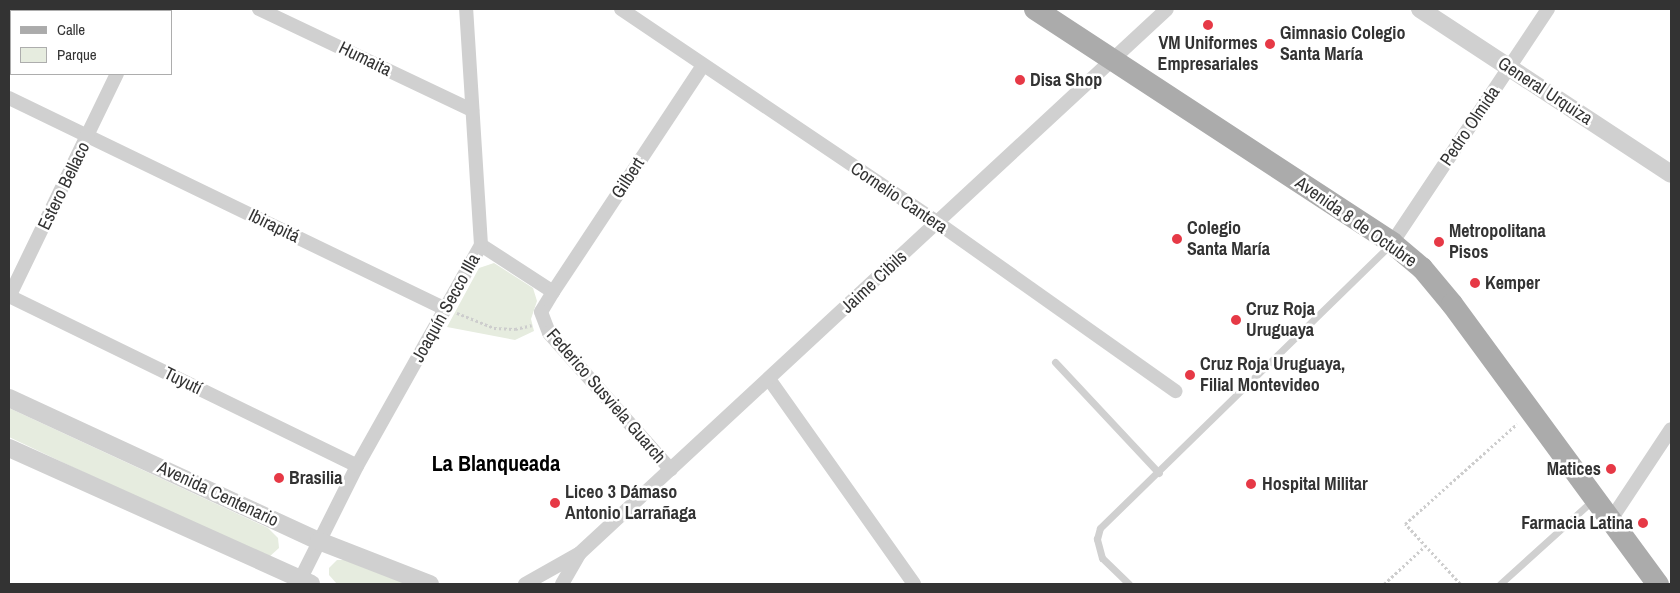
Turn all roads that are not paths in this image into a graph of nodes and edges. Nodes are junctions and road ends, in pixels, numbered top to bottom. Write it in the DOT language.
graph roads {
  1 [pos="259,9"];
  2 [pos="466,9"];
  3 [pos="621,9"];
  4 [pos="1036,9"];
  5 [pos="1167,9"];
  6 [pos="1420,9"];
  7 [pos="1548,9"];
  8 [pos="1114,60"];
  9 [pos="703,65"];
  10 [pos="1509,68"];
  11 [pos="118,75"];
  12 [pos="9,98"];
  13 [pos="472,110"];
  14 [pos="88,137"];
  15 [pos="1671,174"];
  16 [pos="938,223"];
  17 [pos="1392,243"];
  18 [pos="481,246"];
  19 [pos="554,292"];
  20 [pos="9,297"];
  21 [pos="445,308"];
  22 [pos="1055,362"];
  23 [pos="769,379"];
  24 [pos="1175,391"];
  25 [pos="9,398"];
  26 [pos="1671,429"];
  27 [pos="9,448"];
  28 [pos="357,466"];
  29 [pos="670,470"];
  30 [pos="1159,473"];
  31 [pos="1594,499"];
  32 [pos="1610,521"];
  33 [pos="319,541"];
  34 [pos="580,553"];
  35 [pos="306,582"];
  36 [pos="430,584"];
  37 [pos="525,584"];
  38 [pos="562,584"];
  39 [pos="914,584"];
  40 [pos="1128,584"];
  41 [pos="1500,584"];
  42 [pos="1658,584"];
  1 -- 13 [label="street, Humaita"];
  2 -- 13 [label="street, Joaquín Secco Illa"];
  3 -- 9 [label="street, Cornelio Cantera"];
  4 -- 8 [label="main road, Avenida 8 de Octubre"];
  5 -- 8 [label="street, Jaime Cibils"];
  6 -- 10 [label="street, General Urquiza"];
  7 -- 10 [label="street, Pedro Olmida"];
  8 -- 16 [label="street, Jaime Cibils"];
  8 -- 17 [label="main road, Avenida 8 de Octubre"];
  9 -- 16 [label="street, Cornelio Cantera"];
  9 -- 19 [label="street, Gilbert"];
  10 -- 15 [label="street, General Urquiza"];
  10 -- 17 [label="street, Pedro Olmida"];
  11 -- 14 [label="street, Estero Bellaco"];
  12 -- 14 [label="street, Ibirapitá"];
  13 -- 18 [label="street, Joaquín Secco Illa"];
  14 -- 20 [label="street, Estero Bellaco"];
  14 -- 21 [label="street, Ibirapitá"];
  16 -- 23 [label="street, Jaime Cibils"];
  16 -- 24 [label="street, Cornelio Cantera"];
  17 -- 30 [label="lane"];
  17 -- 31 [label="main road, Avenida 8 de Octubre"];
  18 -- 19 [label="street"];
  18 -- 21 [label="street, Joaquín Secco Illa"];
  19 -- 29 [label="street, Federico Susviela Guarch"];
  20 -- 28 [label="street, Tuyutí"];
  21 -- 28 [label="street, Joaquín Secco Illa"];
  22 -- 30 [label="lane"];
  23 -- 29 [label="street, Jaime Cibils"];
  23 -- 39 [label="street"];
  25 -- 33 [label="street, Avenida Centenario"];
  26 -- 32 [label="street"];
  27 -- 35 [label="street"];
  28 -- 33 [label="street, Joaquín Secco Illa"];
  29 -- 34 [label="street, Jaime Cibils"];
  30 -- 40 [label="lane"];
  31 -- 32 [label="main road, Avenida 8 de Octubre"];
  31 -- 41 [label="lane"];
  32 -- 42 [label="main road, Avenida 8 de Octubre"];
  33 -- 35 [label="street, Joaquín Secco Illa"];
  33 -- 36 [label="street, Avenida Centenario"];
  34 -- 37 [label="street, Jaime Cibils"];
  34 -- 38 [label="street, Jaime Cibils"];
}
